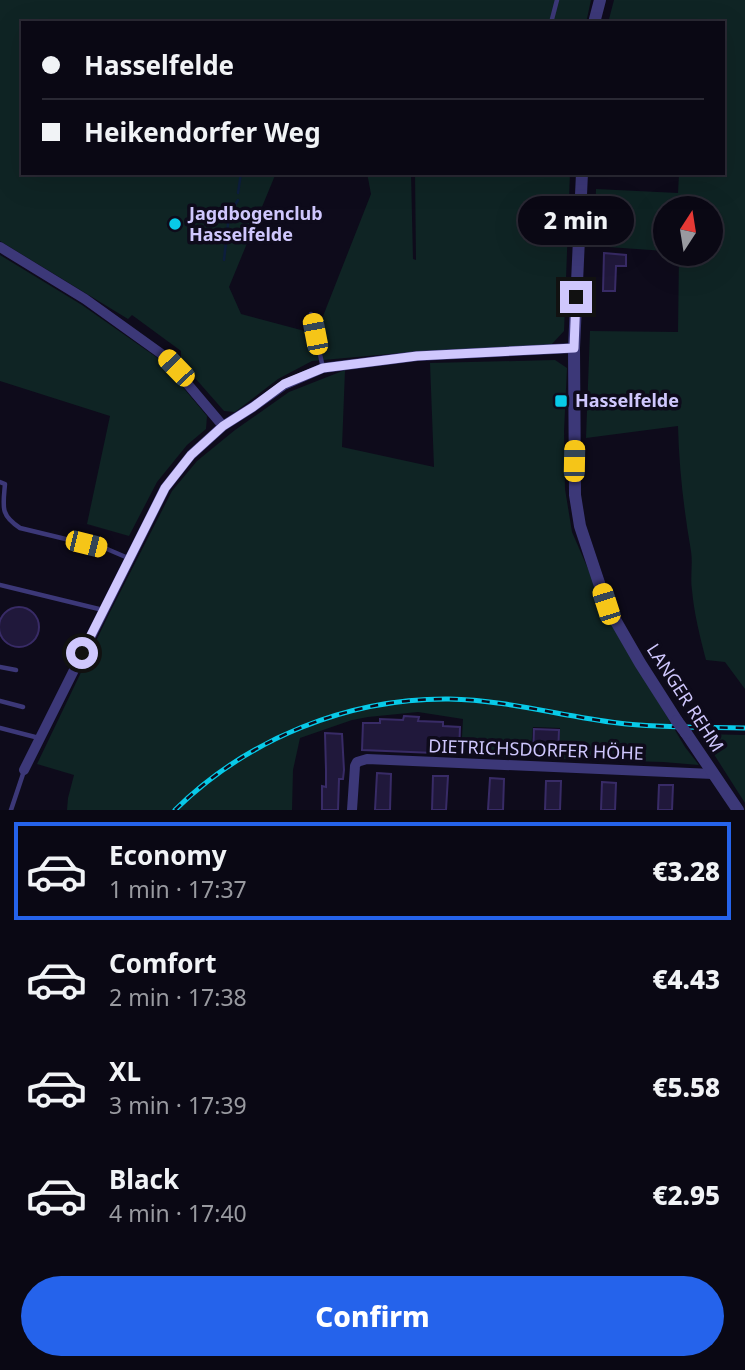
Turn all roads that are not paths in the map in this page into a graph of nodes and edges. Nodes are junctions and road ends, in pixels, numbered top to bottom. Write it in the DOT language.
graph roads {
  1 [pos="557,0"];
  2 [pos="600,0"];
  3 [pos="552,21"];
  4 [pos="595,21"];
  5 [pos="582,175"];
  6 [pos="0,247"];
  7 [pos="312,314"];
  8 [pos="574,348"];
  9 [pos="323,368"];
  10 [pos="223,426"];
  11 [pos="0,482"];
  12 [pos="2,515"];
  13 [pos="129,558"];
  14 [pos="0,585"];
  15 [pos="103,610"];
  16 [pos="0,667"];
  17 [pos="16,670"];
  18 [pos="0,701"];
  19 [pos="23,707"];
  20 [pos="0,728"];
  21 [pos="39,738"];
  22 [pos="24,771"];
  23 [pos="713,774"];
  24 [pos="11,810"];
  25 [pos="352,810"];
  26 [pos="738,810"];
  1 -- 3 [label="lane"];
  2 -- 4 [label="street"];
  5 -- 8 [label="street, LANGER REHM"];
  6 -- 10 [label="street"];
  7 -- 9 [label="lane"];
  8 -- 9 [label="street"];
  8 -- 23 [label="street, LANGER REHM, bridge"];
  9 -- 10 [label="street"];
  10 -- 13 [label="street"];
  11 -- 12 [label="lane"];
  12 -- 13 [label="lane"];
  13 -- 15 [label="street"];
  14 -- 15 [label="lane"];
  15 -- 21 [label="street"];
  16 -- 17 [label="lane"];
  18 -- 19 [label="lane"];
  20 -- 21 [label="lane"];
  21 -- 22 [label="street"];
  22 -- 24 [label="lane"];
  23 -- 25 [label="street, DIETRICHSDORFER HÖHE"];
  23 -- 26 [label="street, LANGER REHM"];
}
